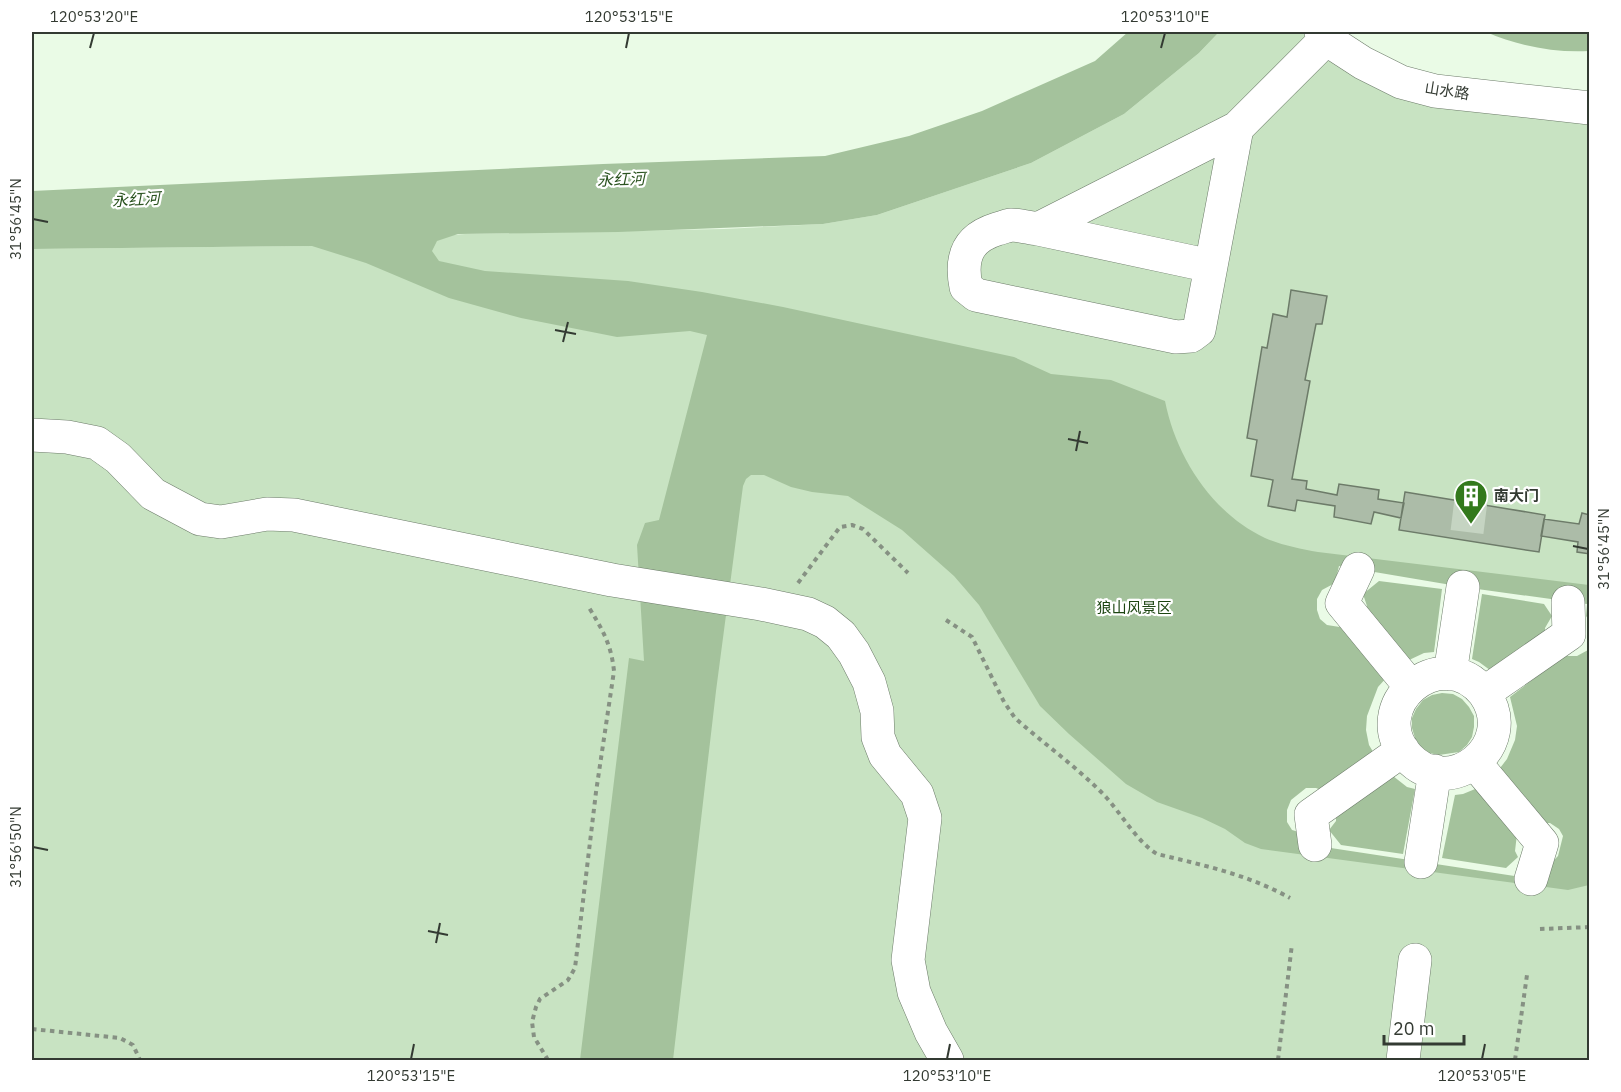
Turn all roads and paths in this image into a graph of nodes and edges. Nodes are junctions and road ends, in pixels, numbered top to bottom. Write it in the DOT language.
graph roads {
  1 [pos="1324,35"];
  2 [pos="1590,108"];
  3 [pos="1237,128"];
  4 [pos="1038,230"];
  5 [pos="1211,266"];
  6 [pos="32,435"];
  7 [pos="1358,569"];
  8 [pos="575,573"];
  9 [pos="908,573"];
  10 [pos="1463,587"];
  11 [pos="1568,602"];
  12 [pos="771,606"];
  13 [pos="946,620"];
  14 [pos="1450,674"];
  15 [pos="1411,687"];
  16 [pos="1484,693"];
  17 [pos="1403,750"];
  18 [pos="1474,763"];
  19 [pos="1435,771"];
  20 [pos="1315,845"];
  21 [pos="1422,862"];
  22 [pos="1531,879"];
  23 [pos="1290,898"];
  24 [pos="1590,927"];
  25 [pos="1540,929"];
  26 [pos="1292,944"];
  27 [pos="1415,960"];
  28 [pos="1527,975"];
  29 [pos="32,1029"];
  30 [pos="140,1060"];
  31 [pos="548,1060"];
  32 [pos="947,1060"];
  33 [pos="1278,1060"];
  34 [pos="1403,1060"];
  35 [pos="1515,1060"];
  1 -- 2 [label="street, 山水路"];
  1 -- 3 [label="street"];
  3 -- 4 [label="street"];
  3 -- 5 [label="street"];
  4 -- 5 [label="street"];
  4 -- 5 [label="street"];
  6 -- 8 [label="street"];
  7 -- 15 [label="street"];
  8 -- 12 [label="street"];
  8 -- 31 [label="path"];
  9 -- 12 [label="path"];
  10 -- 14 [label="street"];
  11 -- 16 [label="street"];
  12 -- 32 [label="street"];
  13 -- 23 [label="path"];
  14 -- 15 [label="street"];
  14 -- 16 [label="street"];
  15 -- 17 [label="street"];
  16 -- 18 [label="street"];
  17 -- 19 [label="street"];
  17 -- 20 [label="street"];
  18 -- 19 [label="street"];
  18 -- 22 [label="street"];
  19 -- 21 [label="street"];
  24 -- 25 [label="path"];
  26 -- 33 [label="path"];
  27 -- 34 [label="street"];
  28 -- 35 [label="path"];
  29 -- 30 [label="path"];
}
